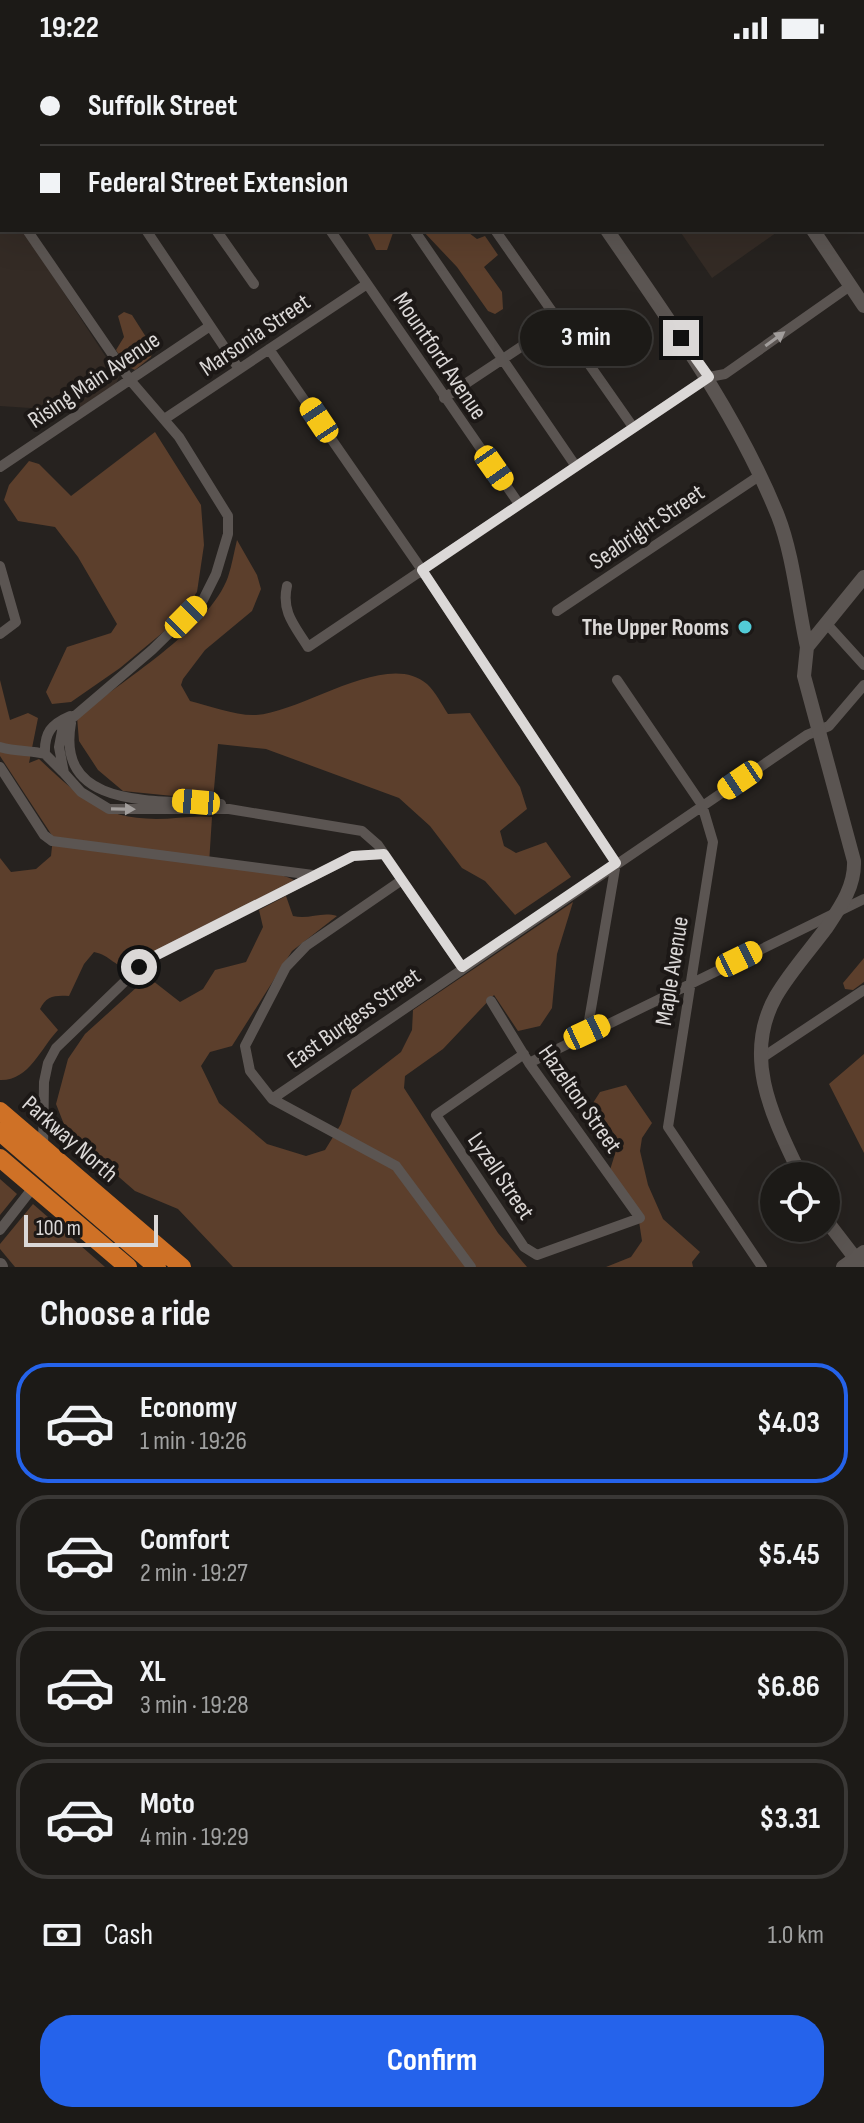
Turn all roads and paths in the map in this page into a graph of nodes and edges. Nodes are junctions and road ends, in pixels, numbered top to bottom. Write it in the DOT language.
graph roads {
  1 [pos="147,232"];
  2 [pos="217,232"];
  3 [pos="331,232"];
  4 [pos="415,232"];
  5 [pos="496,232"];
  6 [pos="608,232"];
  7 [pos="814,232"];
  8 [pos="30,233"];
  9 [pos="254,284"];
  10 [pos="367,284"];
  11 [pos="850,286"];
  12 [pos="864,306"];
  13 [pos="560,321"];
  14 [pos="210,326"];
  15 [pos="269,349"];
  16 [pos="502,360"];
  17 [pos="239,369"];
  18 [pos="709,377"];
  19 [pos="130,380"];
  20 [pos="444,398"];
  21 [pos="166,418"];
  22 [pos="633,427"];
  23 [pos="575,465"];
  24 [pos="0,467"];
  25 [pos="759,476"];
  26 [pos="519,504"];
  27 [pos="0,566"];
  28 [pos="422,570"];
  29 [pos="864,577"];
  30 [pos="287,586"];
  31 [pos="557,611"];
  32 [pos="826,623"];
  33 [pos="0,634"];
  34 [pos="807,647"];
  35 [pos="864,665"];
  36 [pos="617,680"];
  37 [pos="864,685"];
  38 [pos="72,715"];
  39 [pos="818,730"];
  40 [pos="0,747"];
  41 [pos="45,754"];
  42 [pos="0,767"];
  43 [pos="64,773"];
  44 [pos="702,805"];
  45 [pos="229,809"];
  46 [pos="384,854"];
  47 [pos="616,863"];
  48 [pos="313,875"];
  49 [pos="402,880"];
  50 [pos="864,899"];
  51 [pos="839,910"];
  52 [pos="462,967"];
  53 [pos="689,983"];
  54 [pos="864,990"];
  55 [pos="491,1001"];
  56 [pos="587,1032"];
  57 [pos="526,1058"];
  58 [pos="760,1059"];
  59 [pos="272,1099"];
  60 [pos="0,1111"];
  61 [pos="0,1132"];
  62 [pos="20,1138"];
  63 [pos="5,1162"];
  64 [pos="794,1162"];
  65 [pos="58,1172"];
  66 [pos="0,1230"];
  67 [pos="840,1239"];
  68 [pos="537,1255"];
  69 [pos="856,1261"];
  70 [pos="128,1267"];
  71 [pos="157,1267"];
  72 [pos="182,1267"];
  73 [pos="471,1267"];
  74 [pos="762,1267"];
  1 -- 14 [label="street"];
  2 -- 9 [label="street"];
  3 -- 10 [label="street, Mountford Avenue"];
  4 -- 16 [label="street"];
  5 -- 13 [label="street"];
  6 -- 18 [label="main road"];
  7 -- 11 [label="main road"];
  8 -- 19 [label="street"];
  10 -- 15 [label="street, Marsonia Street"];
  10 -- 20 [label="street, Mountford Avenue"];
  11 -- 12 [label="main road"];
  18 -- 11 [label="street, one-way"];
  13 -- 16 [label="street"];
  13 -- 22 [label="street"];
  14 -- 17 [label="street"];
  14 -- 19 [label="street, Rising Main Avenue"];
  15 -- 17 [label="street, Marsonia Street"];
  15 -- 28 [label="street"];
  16 -- 20 [label="street"];
  16 -- 23 [label="street"];
  17 -- 21 [label="street, Marsonia Street"];
  18 -- 22 [label="street"];
  18 -- 25 [label="main road"];
  19 -- 21 [label="street"];
  19 -- 24 [label="street, Rising Main Avenue"];
  20 -- 26 [label="street, Mountford Avenue"];
  21 -- 38 [label="street"];
  22 -- 23 [label="street"];
  23 -- 26 [label="street"];
  25 -- 31 [label="street, Seabright Street"];
  25 -- 34 [label="main road"];
  26 -- 28 [label="street"];
  27 -- 33 [label="street"];
  28 -- 30 [label="street"];
  28 -- 47 [label="street"];
  29 -- 32 [label="main road"];
  32 -- 34 [label="main road"];
  32 -- 35 [label="street"];
  34 -- 39 [label="main road"];
  36 -- 44 [label="street, Maple Avenue"];
  37 -- 39 [label="street, East Burgess Street"];
  38 -- 41 [label="street"];
  38 -- 43 [label="street"];
  38 -- 45 [label="street"];
  39 -- 44 [label="street, East Burgess Street"];
  39 -- 51 [label="main road"];
  40 -- 41 [label="street"];
  41 -- 43 [label="street"];
  42 -- 48 [label="street"];
  43 -- 45 [label="street, one-way"];
  44 -- 47 [label="street, East Burgess Street"];
  44 -- 53 [label="street, Maple Avenue"];
  45 -- 46 [label="street"];
  46 -- 48 [label="street"];
  46 -- 49 [label="street"];
  47 -- 52 [label="street, East Burgess Street"];
  47 -- 56 [label="street"];
  48 -- 66 [label="street"];
  49 -- 52 [label="street"];
  49 -- 59 [label="street"];
  50 -- 51 [label="street"];
  51 -- 53 [label="street"];
  51 -- 58 [label="main road"];
  52 -- 59 [label="street, East Burgess Street"];
  53 -- 56 [label="street"];
  53 -- 74 [label="street, Maple Avenue"];
  54 -- 58 [label="street"];
  55 -- 57 [label="street, Hazelton Street"];
  56 -- 57 [label="street"];
  57 -- 68 [label="street, Lyzell Street"];
  57 -- 68 [label="street, Hazelton Street"];
  58 -- 64 [label="main road"];
  59 -- 73 [label="street"];
  60 -- 62 [label="highway, Parkway North"];
  61 -- 62 [label="highway"];
  62 -- 65 [label="highway, Parkway North"];
  63 -- 70 [label="highway"];
  65 -- 71 [label="highway"];
  65 -- 72 [label="highway, Parkway North"];
  67 -- 69 [label="main road"];
}
